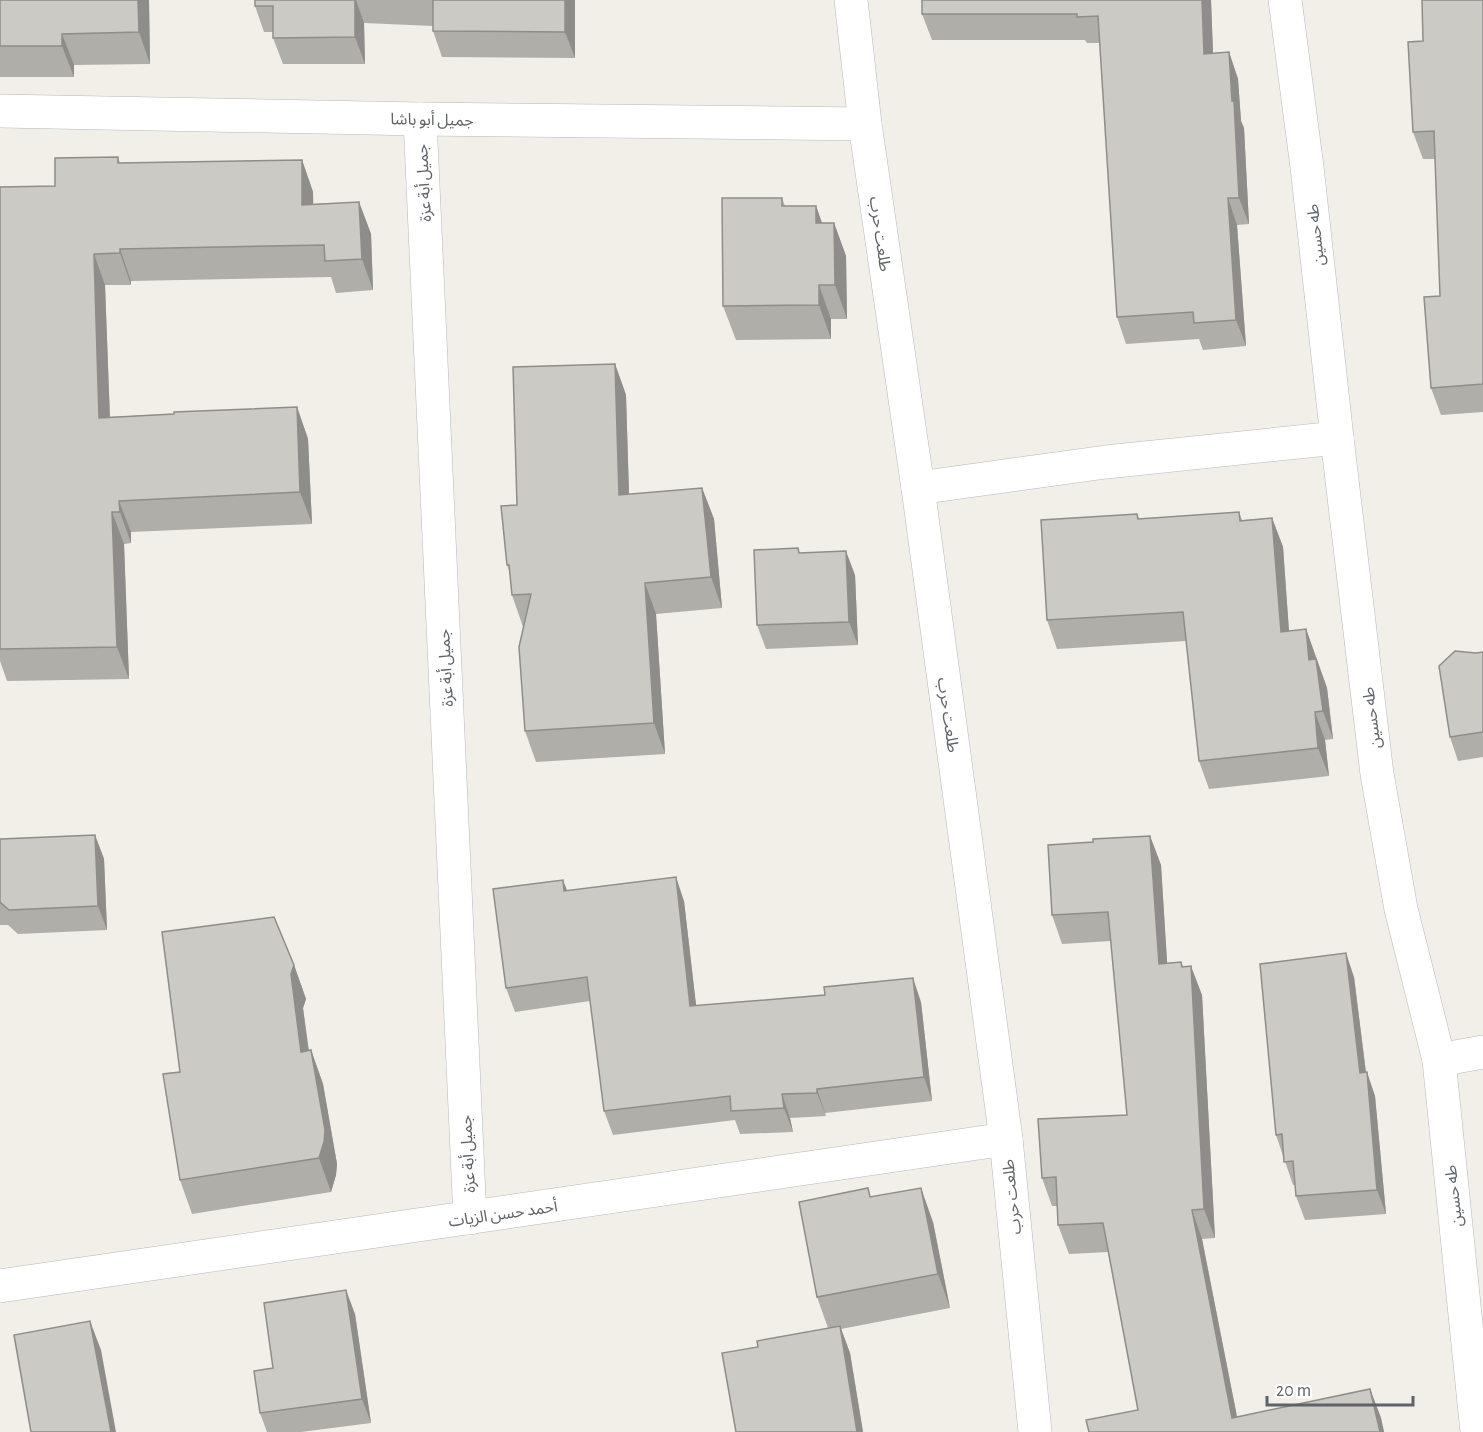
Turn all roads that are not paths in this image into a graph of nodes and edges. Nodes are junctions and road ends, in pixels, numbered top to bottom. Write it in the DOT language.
graph roads {
  1 [pos="851,0"];
  2 [pos="1286,0"];
  3 [pos="0,111"];
  4 [pos="420,119"];
  5 [pos="865,124"];
  6 [pos="1337,438"];
  7 [pos="918,488"];
  8 [pos="1483,1052"];
  9 [pos="1438,1060"];
  10 [pos="1006,1139"];
  11 [pos="470,1218"];
  12 [pos="0,1286"];
  13 [pos="1035,1432"];
  14 [pos="1477,1432"];
  1 -- 5 [label="street, طلعت حرب"];
  2 -- 6 [label="street, طه حسين"];
  3 -- 4 [label="street, جميل أبو باشا"];
  4 -- 5 [label="street, جميل أبو باشا"];
  4 -- 11 [label="street, جميل أبة عزة"];
  5 -- 7 [label="street, طلعت حرب"];
  6 -- 7 [label="street"];
  6 -- 9 [label="street, طه حسين"];
  7 -- 10 [label="street, طلعت حرب"];
  8 -- 9 [label="street"];
  9 -- 14 [label="street, طه حسين"];
  10 -- 11 [label="street, أحمد حسن الزيات"];
  10 -- 13 [label="street, طلعت حرب"];
  11 -- 12 [label="street, أحمد حسن الزيات"];
}
